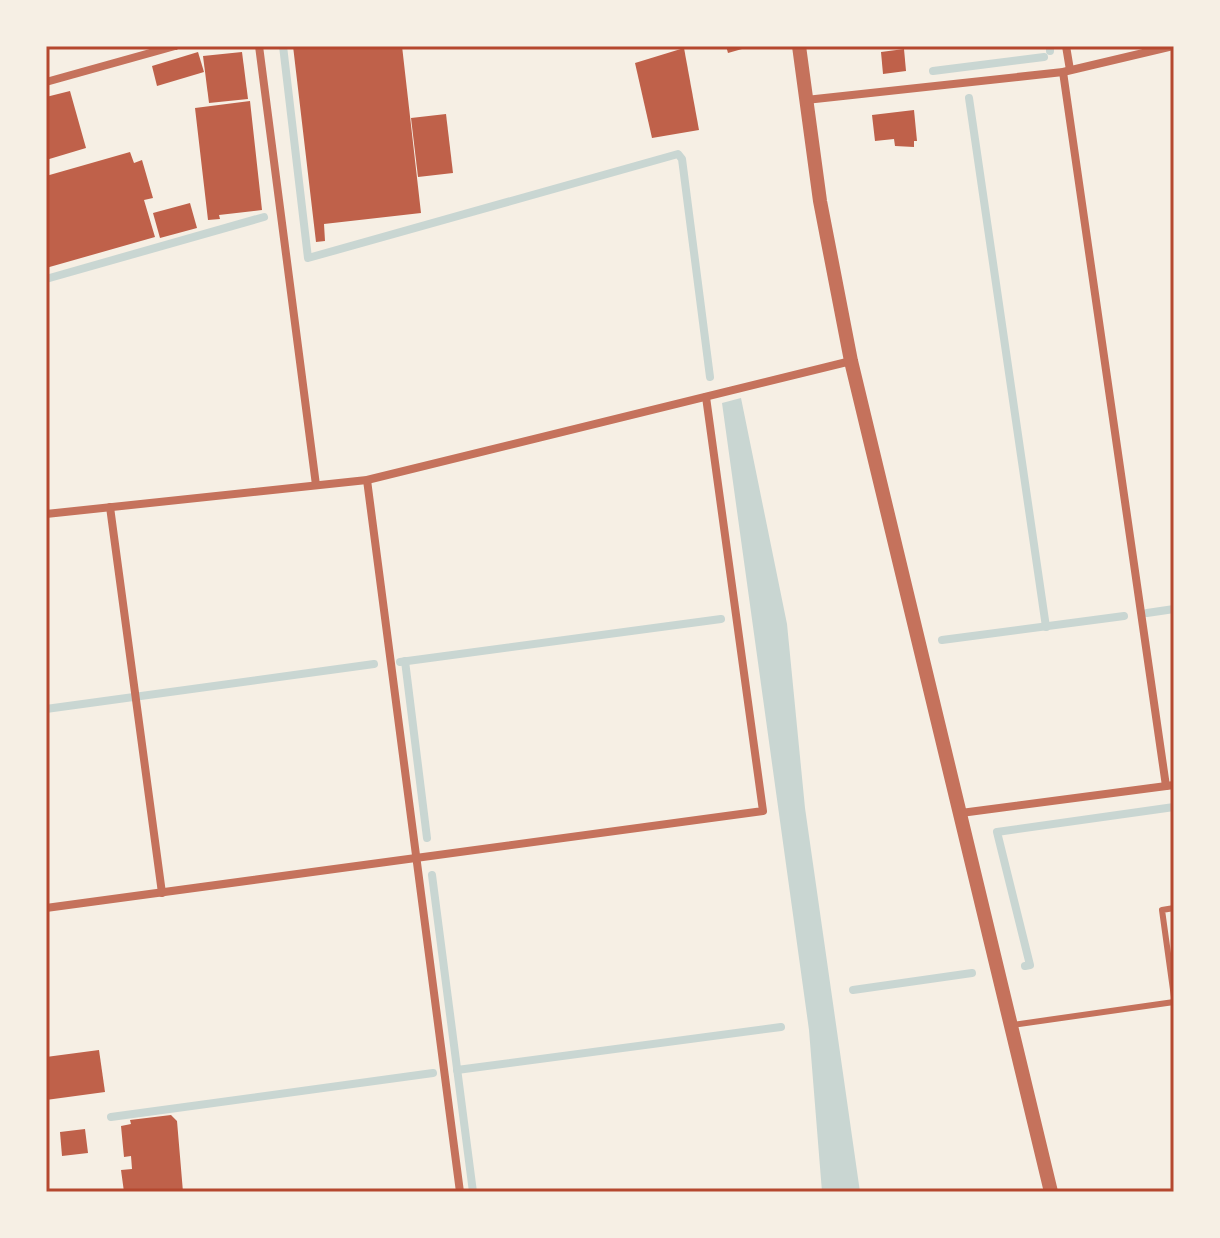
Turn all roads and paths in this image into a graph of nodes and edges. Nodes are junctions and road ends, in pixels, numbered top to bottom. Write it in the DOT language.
graph roads {
  1 [pos="175,46"];
  2 [pos="259,46"];
  3 [pos="799,46"];
  4 [pos="1066,46"];
  5 [pos="1173,46"];
  6 [pos="1067,71"];
  7 [pos="46,82"];
  8 [pos="806,100"];
  9 [pos="851,361"];
  10 [pos="706,397"];
  11 [pos="367,480"];
  12 [pos="316,485"];
  13 [pos="110,507"];
  14 [pos="46,514"];
  15 [pos="1170,785"];
  16 [pos="961,813"];
  17 [pos="414,859"];
  18 [pos="162,893"];
  19 [pos="46,908"];
  20 [pos="1174,908"];
  21 [pos="1174,999"];
  22 [pos="1012,1025"];
  23 [pos="460,1192"];
  24 [pos="1051,1192"];
  1 -- 7 [label="street"];
  2 -- 12 [label="street"];
  3 -- 8 [label="street"];
  4 -- 6 [label="street"];
  5 -- 6 [label="street"];
  6 -- 8 [label="street"];
  6 -- 15 [label="street"];
  8 -- 9 [label="street"];
  9 -- 10 [label="street"];
  9 -- 16 [label="street"];
  10 -- 11 [label="street"];
  10 -- 17 [label="street"];
  11 -- 12 [label="street"];
  11 -- 17 [label="street"];
  12 -- 13 [label="street"];
  13 -- 14 [label="street"];
  13 -- 18 [label="street"];
  15 -- 16 [label="street"];
  16 -- 22 [label="street"];
  17 -- 18 [label="street"];
  17 -- 23 [label="street"];
  18 -- 19 [label="street"];
  20 -- 21 [label="lane"];
  21 -- 22 [label="lane"];
  22 -- 24 [label="street"];
}
